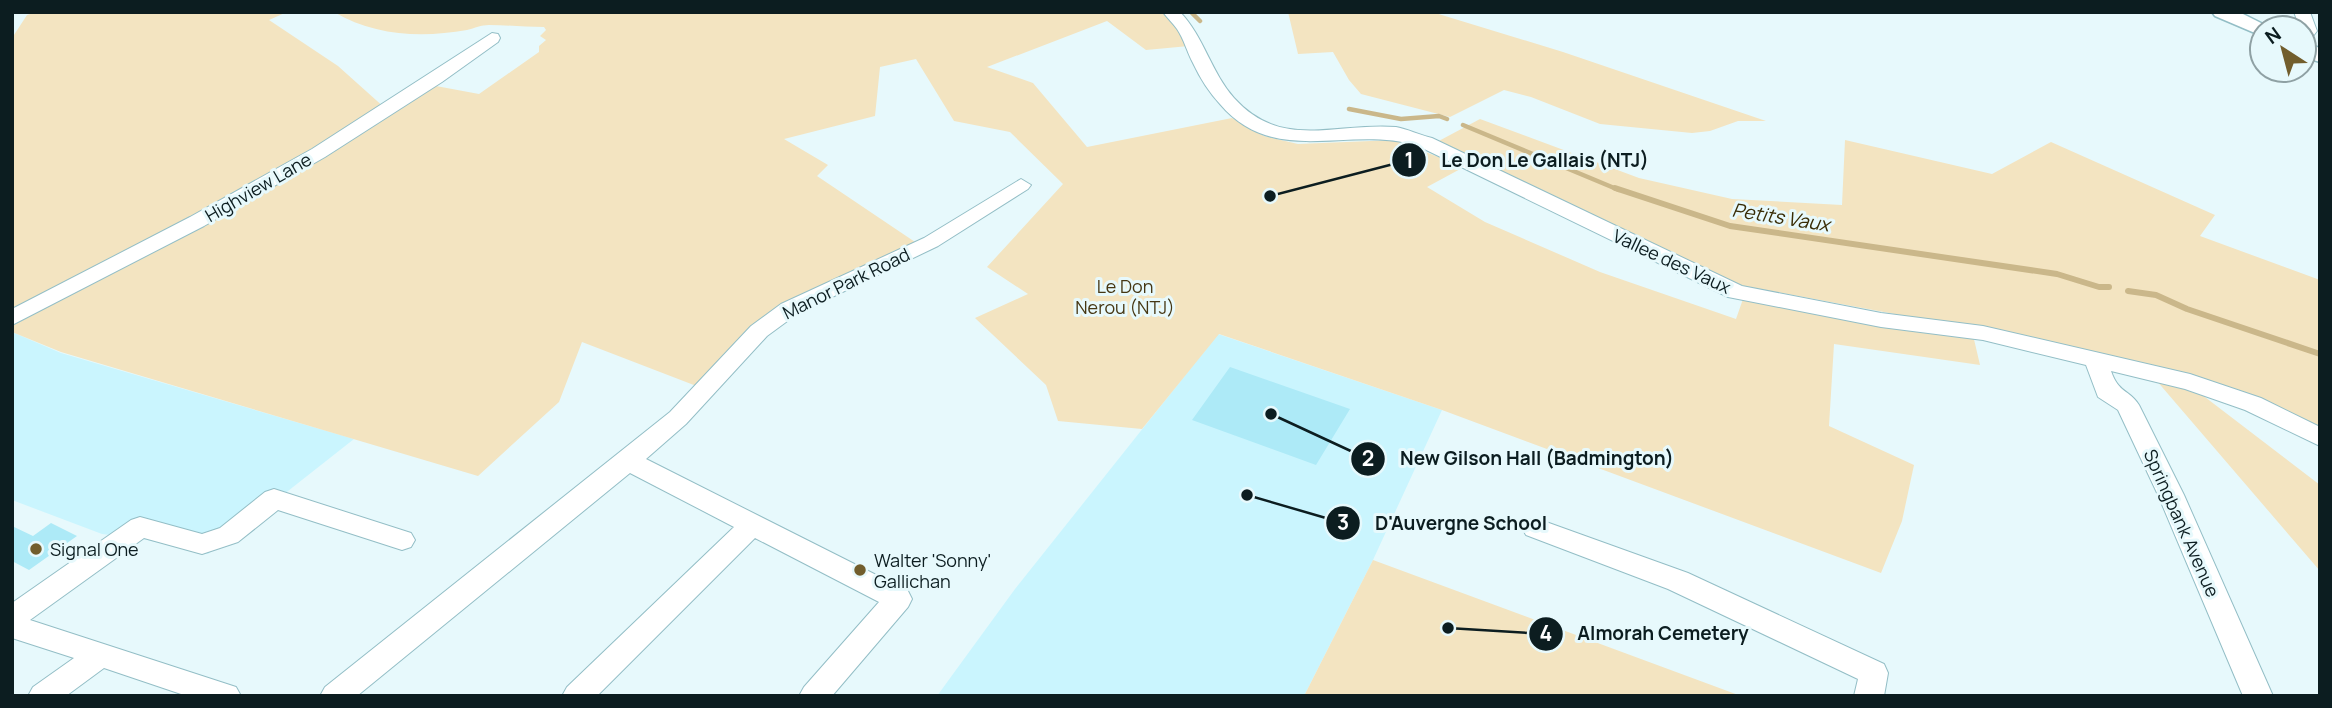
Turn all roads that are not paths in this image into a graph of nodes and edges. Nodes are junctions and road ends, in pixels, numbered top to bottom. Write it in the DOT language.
graph roads {
  1 [pos="1171,12"];
  2 [pos="2222,12"];
  3 [pos="2302,12"];
  4 [pos="2320,15"];
  5 [pos="2248,24"];
  6 [pos="492,38"];
  7 [pos="1021,185"];
  8 [pos="12,318"];
  9 [pos="2095,359"];
  10 [pos="2320,438"];
  11 [pos="628,461"];
  12 [pos="752,525"];
  13 [pos="1535,528"];
  14 [pos="402,540"];
  15 [pos="12,618"];
  16 [pos="12,626"];
  17 [pos="100,655"];
  18 [pos="43,696"];
  19 [pos="226,696"];
  20 [pos="335,696"];
  21 [pos="577,696"];
  22 [pos="814,696"];
  23 [pos="1869,696"];
  24 [pos="2258,696"];
  1 -- 9 [label="street, Vallee des Vaux"];
  2 -- 5 [label="main road"];
  3 -- 4 [label="street"];
  6 -- 8 [label="street, Highview Lane"];
  7 -- 11 [label="street, Manor Park Road"];
  9 -- 10 [label="street, Vallee des Vaux"];
  9 -- 24 [label="street, Springbank Avenue"];
  11 -- 12 [label="street"];
  11 -- 20 [label="street, Manor Park Road"];
  12 -- 21 [label="street"];
  12 -- 22 [label="street"];
  13 -- 23 [label="street"];
  14 -- 15 [label="street"];
  16 -- 17 [label="street"];
  17 -- 18 [label="street"];
  17 -- 19 [label="street"];
}
